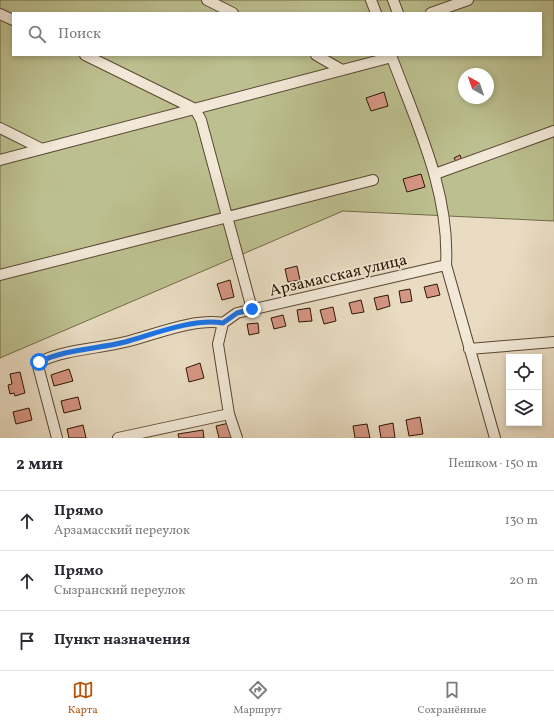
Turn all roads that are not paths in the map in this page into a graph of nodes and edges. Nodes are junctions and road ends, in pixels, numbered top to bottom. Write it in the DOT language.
graph roads {
  1 [pos="208,0"];
  2 [pos="371,0"];
  3 [pos="393,0"];
  4 [pos="468,0"];
  5 [pos="231,12"];
  6 [pos="376,12"];
  7 [pos="398,12"];
  8 [pos="434,12"];
  9 [pos="0,14"];
  10 [pos="12,20"];
  11 [pos="87,56"];
  12 [pos="318,56"];
  13 [pos="391,56"];
  14 [pos="342,70"];
  15 [pos="196,109"];
  16 [pos="0,128"];
  17 [pos="554,131"];
  18 [pos="42,149"];
  19 [pos="0,160"];
  20 [pos="435,174"];
  21 [pos="373,180"];
  22 [pos="226,217"];
  23 [pos="446,265"];
  24 [pos="0,275"];
  25 [pos="252,309"];
  26 [pos="223,323"];
  27 [pos="554,342"];
  28 [pos="469,349"];
  29 [pos="229,414"];
  30 [pos="56,438"];
  31 [pos="118,438"];
  32 [pos="237,438"];
  33 [pos="495,438"];
  1 -- 5 [label="street"];
  2 -- 6 [label="street"];
  3 -- 7 [label="street"];
  4 -- 8 [label="street"];
  9 -- 10 [label="street"];
  11 -- 15 [label="street"];
  12 -- 14 [label="street"];
  13 -- 14 [label="street"];
  13 -- 20 [label="street"];
  14 -- 15 [label="street"];
  15 -- 18 [label="street"];
  15 -- 22 [label="street"];
  16 -- 18 [label="street"];
  17 -- 20 [label="street"];
  18 -- 19 [label="street"];
  20 -- 23 [label="street"];
  21 -- 22 [label="street"];
  22 -- 24 [label="street"];
  22 -- 25 [label="street"];
  23 -- 25 [label="street, Арзамасская улица"];
  23 -- 28 [label="street"];
  25 -- 26 [label="street, Арзамасская улица"];
  26 -- 29 [label="street"];
  26 -- 30 [label="street"];
  27 -- 28 [label="street"];
  28 -- 33 [label="street"];
  29 -- 31 [label="street"];
  29 -- 32 [label="street"];
}
